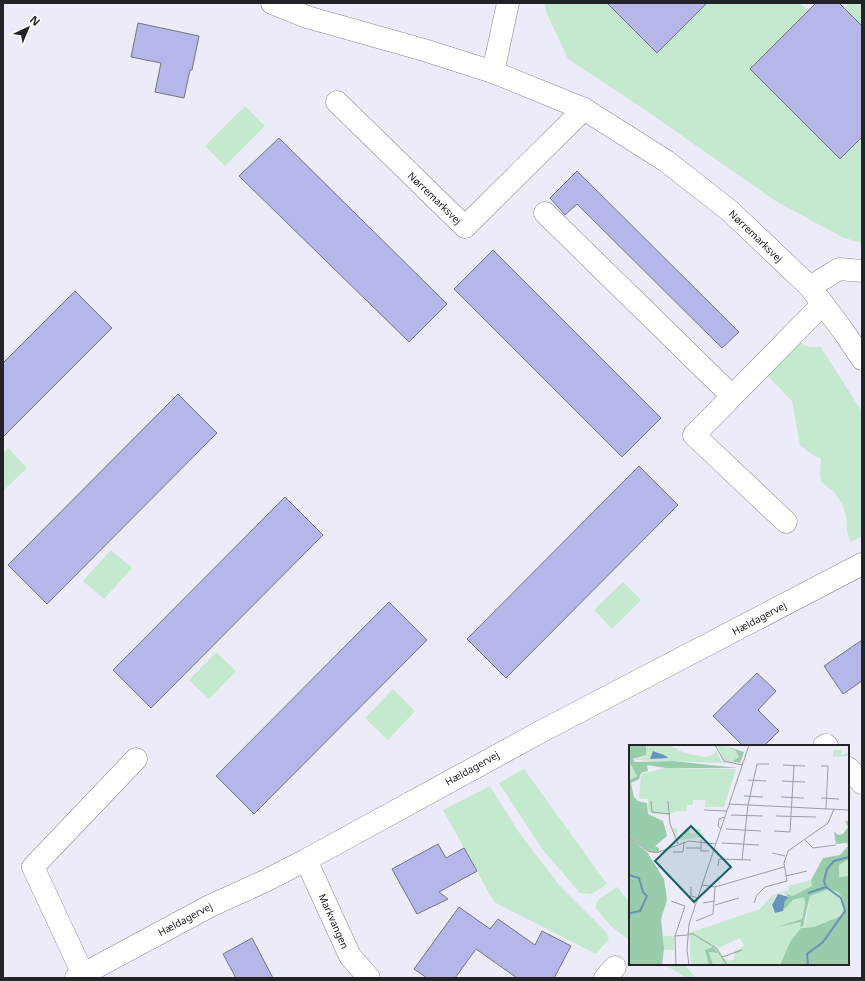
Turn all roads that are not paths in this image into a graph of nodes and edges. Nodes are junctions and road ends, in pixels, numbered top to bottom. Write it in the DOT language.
graph roads {
  1 [pos="272,3"];
  2 [pos="508,3"];
  3 [pos="493,72"];
  4 [pos="337,102"];
  5 [pos="584,109"];
  6 [pos="544,214"];
  7 [pos="862,271"];
  8 [pos="816,295"];
  9 [pos="862,359"];
  10 [pos="732,396"];
  11 [pos="786,522"];
  12 [pos="862,564"];
  13 [pos="136,759"];
  14 [pos="849,769"];
  15 [pos="862,783"];
  16 [pos="306,860"];
  17 [pos="80,976"];
  18 [pos="369,978"];
  1 -- 3 [label="street, Nørremarksvej"];
  2 -- 3 [label="street"];
  3 -- 5 [label="street, Nørremarksvej"];
  4 -- 5 [label="street, Nørremarksvej"];
  5 -- 8 [label="street, Nørremarksvej"];
  6 -- 10 [label="street"];
  7 -- 8 [label="street"];
  8 -- 9 [label="street, Nørremarksvej"];
  8 -- 10 [label="street"];
  10 -- 11 [label="street"];
  12 -- 16 [label="street, Hældagervej"];
  13 -- 17 [label="street, Hældagervej"];
  14 -- 15 [label="street"];
  16 -- 17 [label="street, Hældagervej"];
  16 -- 18 [label="street, Markvangen"];
}
